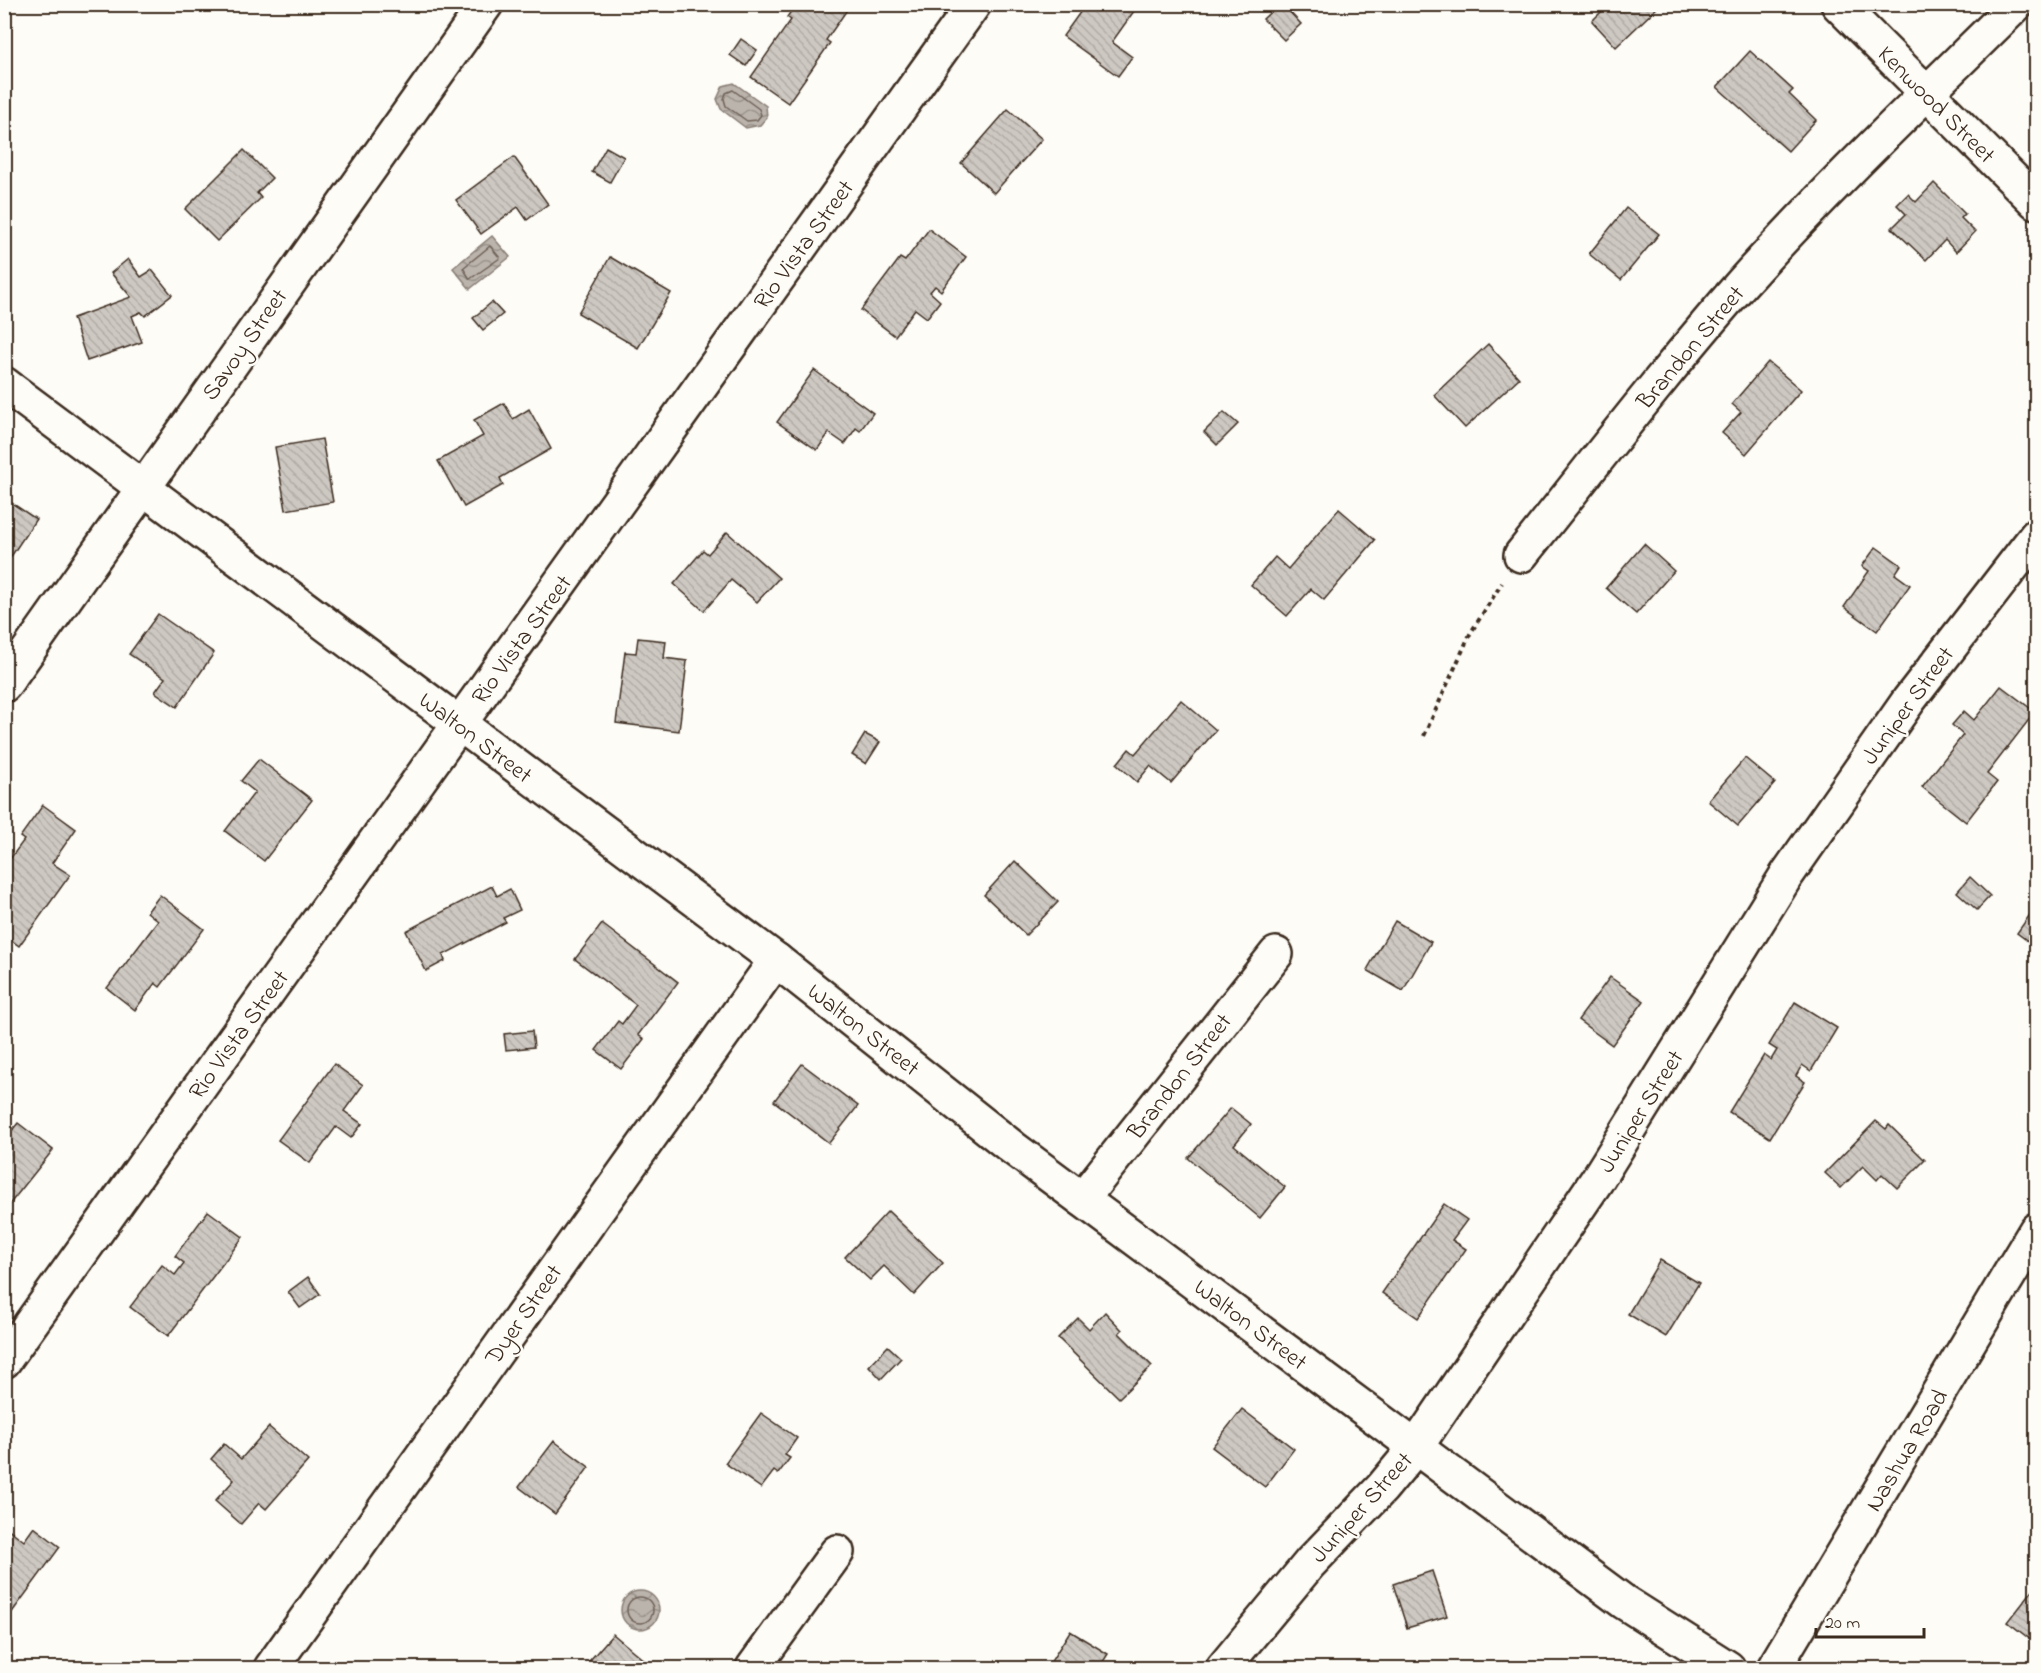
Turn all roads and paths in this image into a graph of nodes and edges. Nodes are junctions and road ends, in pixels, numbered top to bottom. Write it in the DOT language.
graph roads {
  1 [pos="486,4"];
  2 [pos="974,4"];
  3 [pos="1838,4"];
  4 [pos="2017,4"];
  5 [pos="1927,94"];
  6 [pos="2037,202"];
  7 [pos="4,384"];
  8 [pos="142,488"];
  9 [pos="2037,536"];
  10 [pos="1521,555"];
  11 [pos="4,685"];
  12 [pos="459,724"];
  13 [pos="1424,736"];
  14 [pos="1276,954"];
  15 [pos="776,960"];
  16 [pos="1082,1199"];
  17 [pos="2037,1230"];
  18 [pos="4,1361"];
  19 [pos="1416,1447"];
  20 [pos="837,1552"];
  21 [pos="271,1668"];
  22 [pos="753,1668"];
  23 [pos="1223,1668"];
  24 [pos="1728,1668"];
  25 [pos="1774,1668"];
  1 -- 8 [label="street, Savoy Street"];
  2 -- 12 [label="street, Rio Vista Street"];
  3 -- 5 [label="street, Kenwood Street"];
  4 -- 5 [label="street, Brandon Street"];
  5 -- 6 [label="street, Kenwood Street"];
  5 -- 10 [label="street, Brandon Street"];
  7 -- 8 [label="street, Walton Street"];
  8 -- 11 [label="street, Savoy Street"];
  8 -- 12 [label="street, Walton Street"];
  9 -- 19 [label="street, Juniper Street"];
  10 -- 13 [label="path"];
  12 -- 15 [label="street, Walton Street"];
  12 -- 18 [label="street, Rio Vista Street"];
  14 -- 16 [label="street, Brandon Street"];
  15 -- 16 [label="street, Walton Street"];
  15 -- 21 [label="street, Dyer Street"];
  16 -- 19 [label="street, Walton Street"];
  17 -- 25 [label="street, Nashua Road"];
  19 -- 23 [label="street, Juniper Street"];
  19 -- 24 [label="street, Walton Street"];
  20 -- 22 [label="street"];
}
